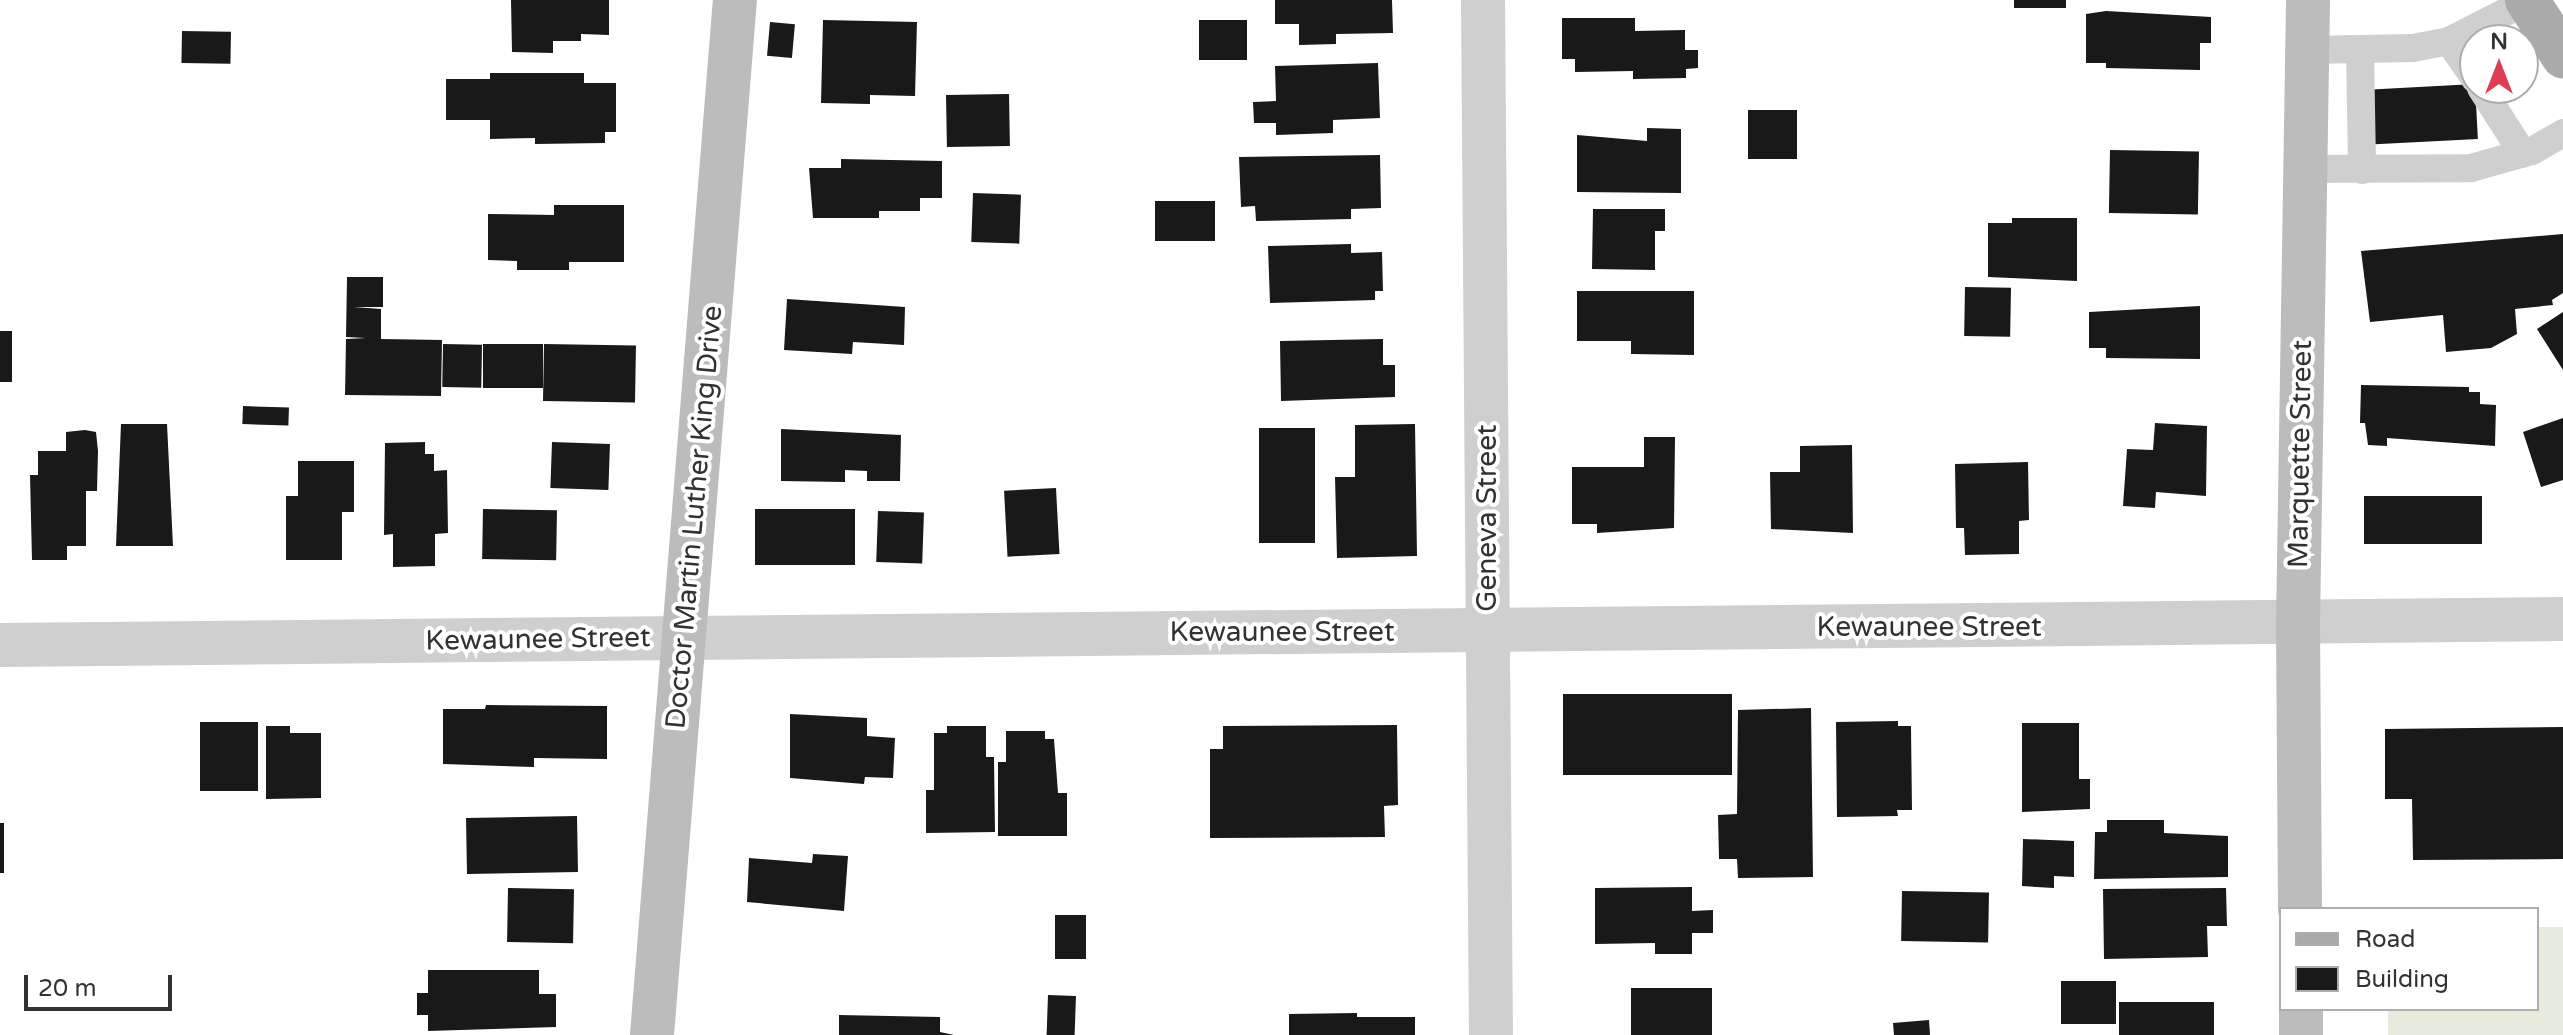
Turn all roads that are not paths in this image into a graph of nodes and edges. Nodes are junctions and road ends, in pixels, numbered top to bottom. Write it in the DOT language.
graph roads {
  1 [pos="735,0"];
  2 [pos="1483,0"];
  3 [pos="2308,0"];
  4 [pos="2527,1"];
  5 [pos="2449,41"];
  6 [pos="2306,50"];
  7 [pos="2360,50"];
  8 [pos="2459,56"];
  9 [pos="2563,56"];
  10 [pos="2491,104"];
  11 [pos="2563,133"];
  12 [pos="2523,154"];
  13 [pos="2304,169"];
  14 [pos="2362,170"];
  15 [pos="2563,619"];
  16 [pos="2298,624"];
  17 [pos="1488,630"];
  18 [pos="684,637"];
  19 [pos="0,645"];
  20 [pos="2300,907"];
  21 [pos="2301,1011"];
  22 [pos="652,1035"];
  23 [pos="1491,1035"];
  24 [pos="2301,1035"];
  1 -- 18 [label="street, Doctor Martin Luther King Drive"];
  2 -- 17 [label="street, Geneva Street"];
  3 -- 6 [label="street, Marquette Street"];
  4 -- 5 [label="lane"];
  4 -- 9 [label="main road"];
  5 -- 7 [label="lane"];
  5 -- 8 [label="lane"];
  6 -- 7 [label="lane"];
  6 -- 13 [label="street, Marquette Street"];
  7 -- 14 [label="lane"];
  10 -- 12 [label="lane"];
  11 -- 12 [label="lane"];
  12 -- 14 [label="lane"];
  13 -- 14 [label="lane"];
  13 -- 16 [label="street, Marquette Street"];
  15 -- 16 [label="street, Kewaunee Street"];
  16 -- 17 [label="street, Kewaunee Street"];
  16 -- 20 [label="street, Marquette Street"];
  17 -- 18 [label="street, Kewaunee Street"];
  17 -- 23 [label="street, Geneva Street"];
  18 -- 19 [label="street, Kewaunee Street"];
  18 -- 22 [label="street, Doctor Martin Luther King Drive"];
  21 -- 24 [label="street"];
}
